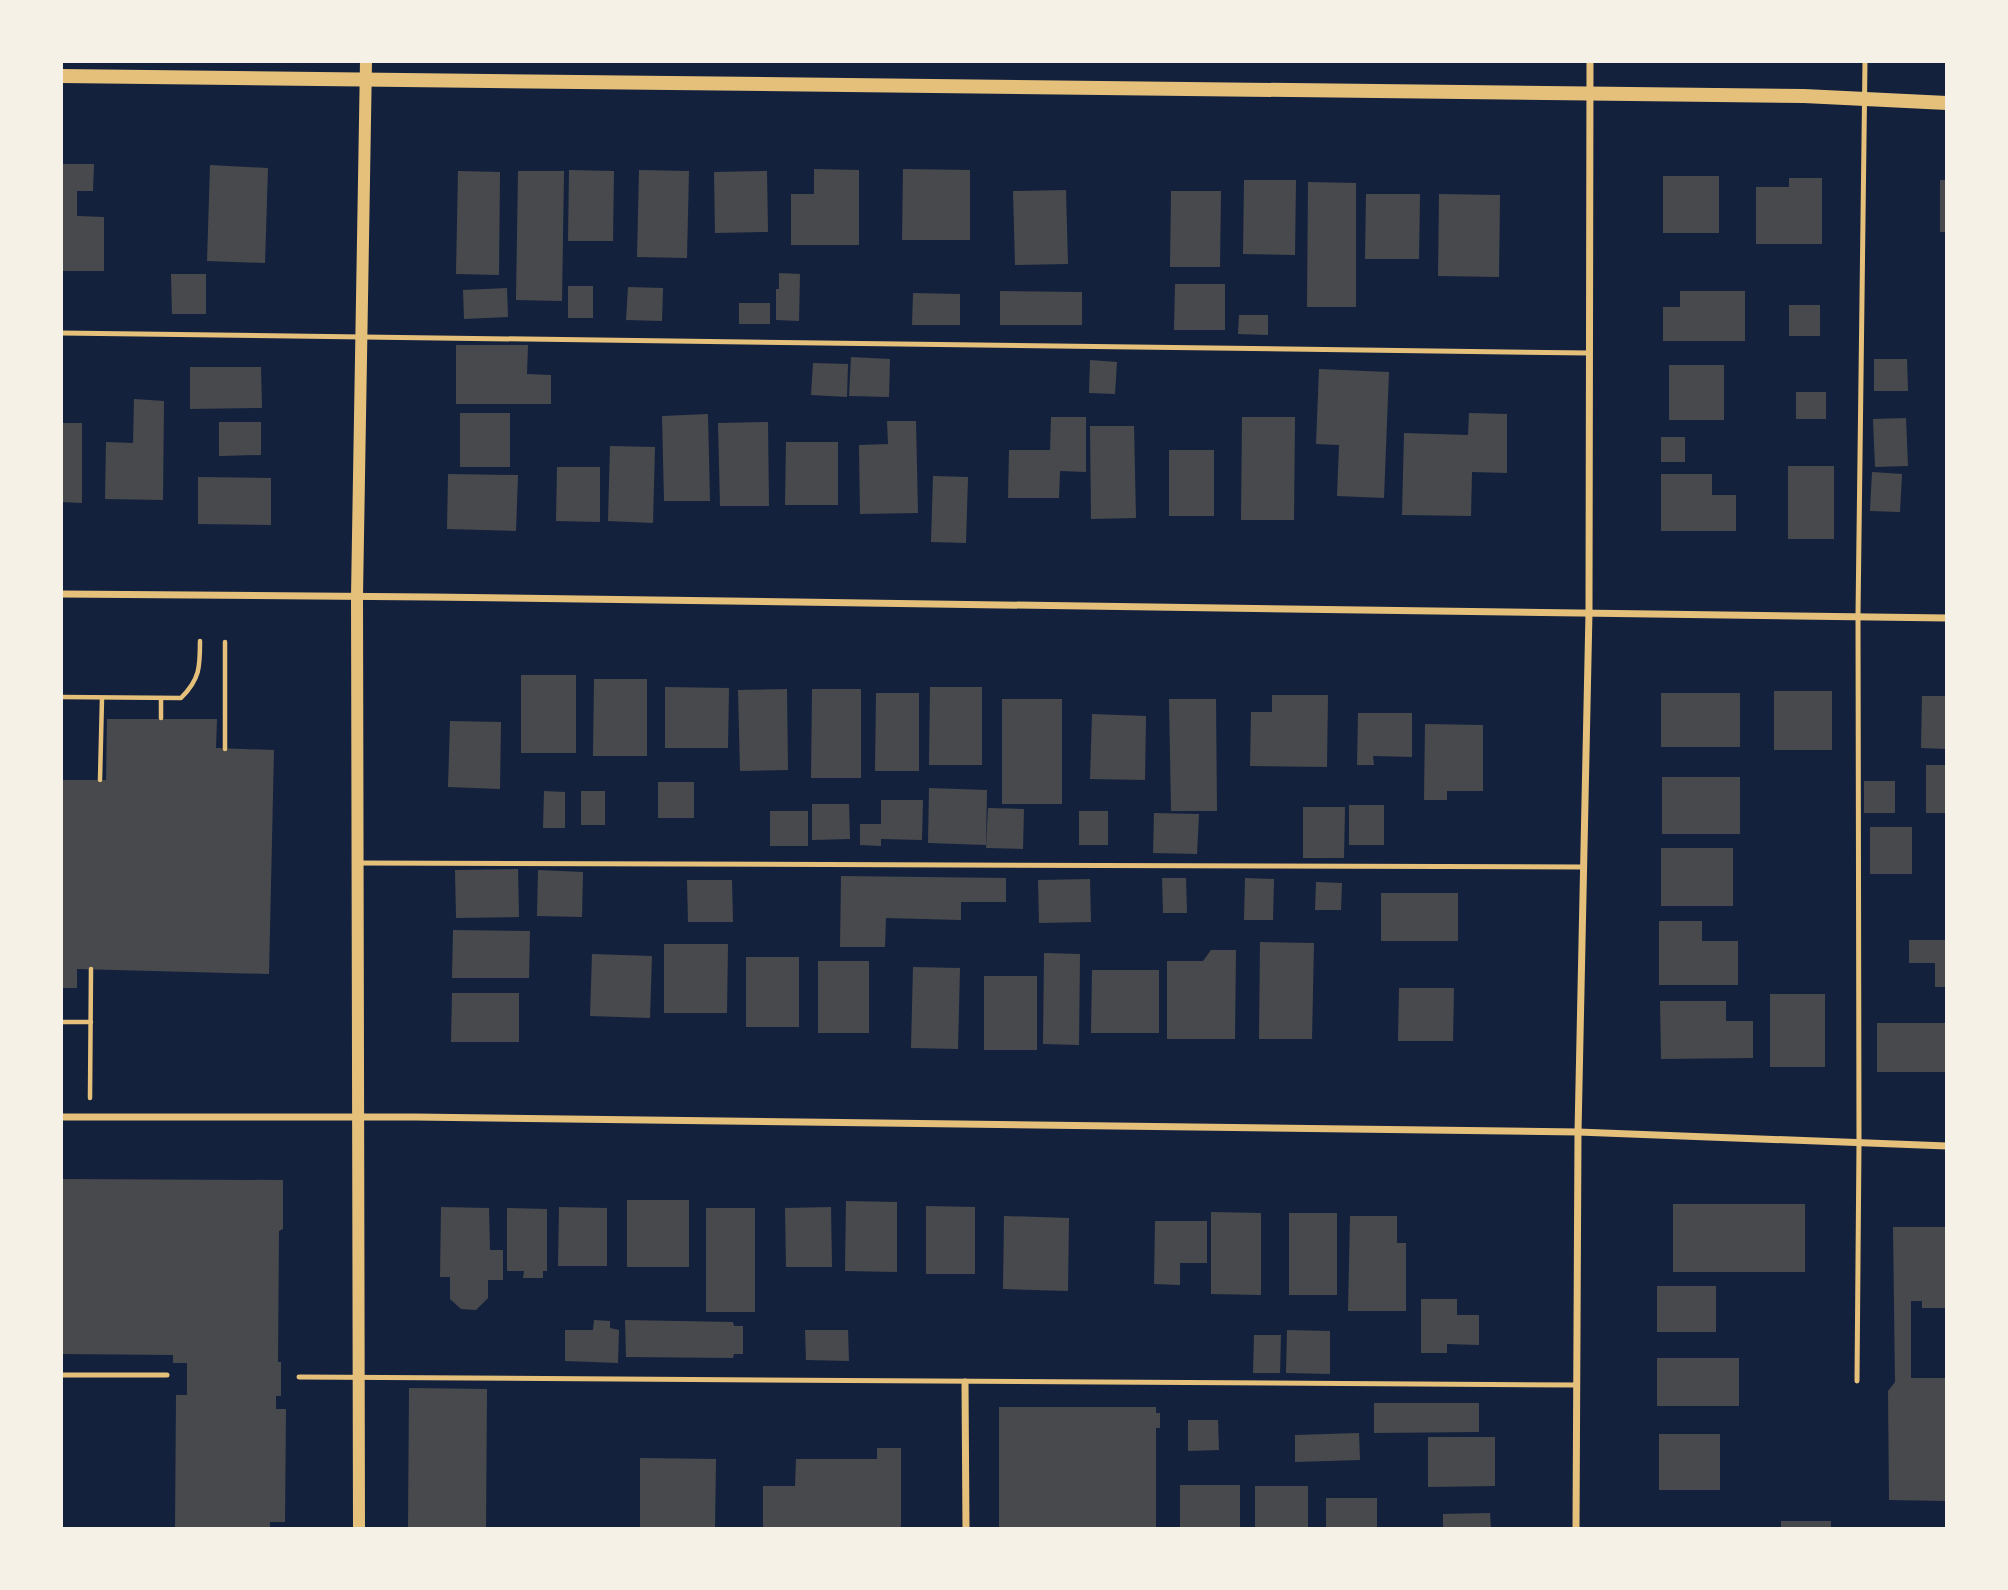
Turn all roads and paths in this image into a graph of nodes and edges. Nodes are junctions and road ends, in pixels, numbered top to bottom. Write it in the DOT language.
graph roads {
  1 [pos="366,61"];
  2 [pos="1590,61"];
  3 [pos="1865,61"];
  4 [pos="61,76"];
  5 [pos="365,78"];
  6 [pos="1589,93"];
  7 [pos="1865,98"];
  8 [pos="1947,103"];
  9 [pos="61,333"];
  10 [pos="360,335"];
  11 [pos="1588,353"];
  12 [pos="61,594"];
  13 [pos="357,596"];
  14 [pos="1589,612"];
  15 [pos="1858,615"];
  16 [pos="1947,618"];
  17 [pos="200,641"];
  18 [pos="225,642"];
  19 [pos="61,697"];
  20 [pos="102,698"];
  21 [pos="161,698"];
  22 [pos="161,718"];
  23 [pos="225,749"];
  24 [pos="100,780"];
  25 [pos="358,863"];
  26 [pos="1584,867"];
  27 [pos="91,969"];
  28 [pos="61,1022"];
  29 [pos="91,1022"];
  30 [pos="61,1117"];
  31 [pos="90,1117"];
  32 [pos="358,1117"];
  33 [pos="1578,1132"];
  34 [pos="1859,1143"];
  35 [pos="1947,1146"];
  36 [pos="61,1375"];
  37 [pos="167,1375"];
  38 [pos="299,1377"];
  39 [pos="359,1378"];
  40 [pos="1857,1381"];
  41 [pos="965,1382"];
  42 [pos="1577,1385"];
  43 [pos="359,1529"];
  44 [pos="966,1529"];
  45 [pos="1576,1529"];
  1 -- 5 [label="street"];
  2 -- 6 [label="street"];
  3 -- 7 [label="lane"];
  4 -- 5 [label="main road"];
  5 -- 6 [label="main road"];
  5 -- 10 [label="street"];
  6 -- 7 [label="main road"];
  6 -- 11 [label="street"];
  7 -- 8 [label="main road"];
  7 -- 15 [label="lane"];
  9 -- 10 [label="lane"];
  10 -- 11 [label="lane"];
  10 -- 13 [label="street"];
  11 -- 14 [label="street"];
  12 -- 13 [label="street"];
  13 -- 14 [label="street"];
  13 -- 25 [label="street"];
  14 -- 15 [label="street"];
  14 -- 26 [label="street"];
  15 -- 16 [label="street"];
  15 -- 34 [label="lane"];
  17 -- 21 [label="path"];
  18 -- 23 [label="path"];
  19 -- 20 [label="path"];
  20 -- 21 [label="path"];
  20 -- 24 [label="path"];
  21 -- 22 [label="path"];
  25 -- 26 [label="lane"];
  25 -- 32 [label="street"];
  26 -- 33 [label="street"];
  27 -- 29 [label="path"];
  28 -- 29 [label="path"];
  29 -- 31 [label="path"];
  30 -- 31 [label="street"];
  31 -- 32 [label="street"];
  32 -- 33 [label="street"];
  32 -- 39 [label="street"];
  33 -- 34 [label="street"];
  33 -- 42 [label="street"];
  34 -- 35 [label="street"];
  34 -- 40 [label="lane"];
  36 -- 37 [label="lane"];
  38 -- 39 [label="lane"];
  39 -- 41 [label="lane"];
  39 -- 43 [label="street"];
  41 -- 42 [label="lane"];
  41 -- 44 [label="street"];
  42 -- 45 [label="street"];
}
